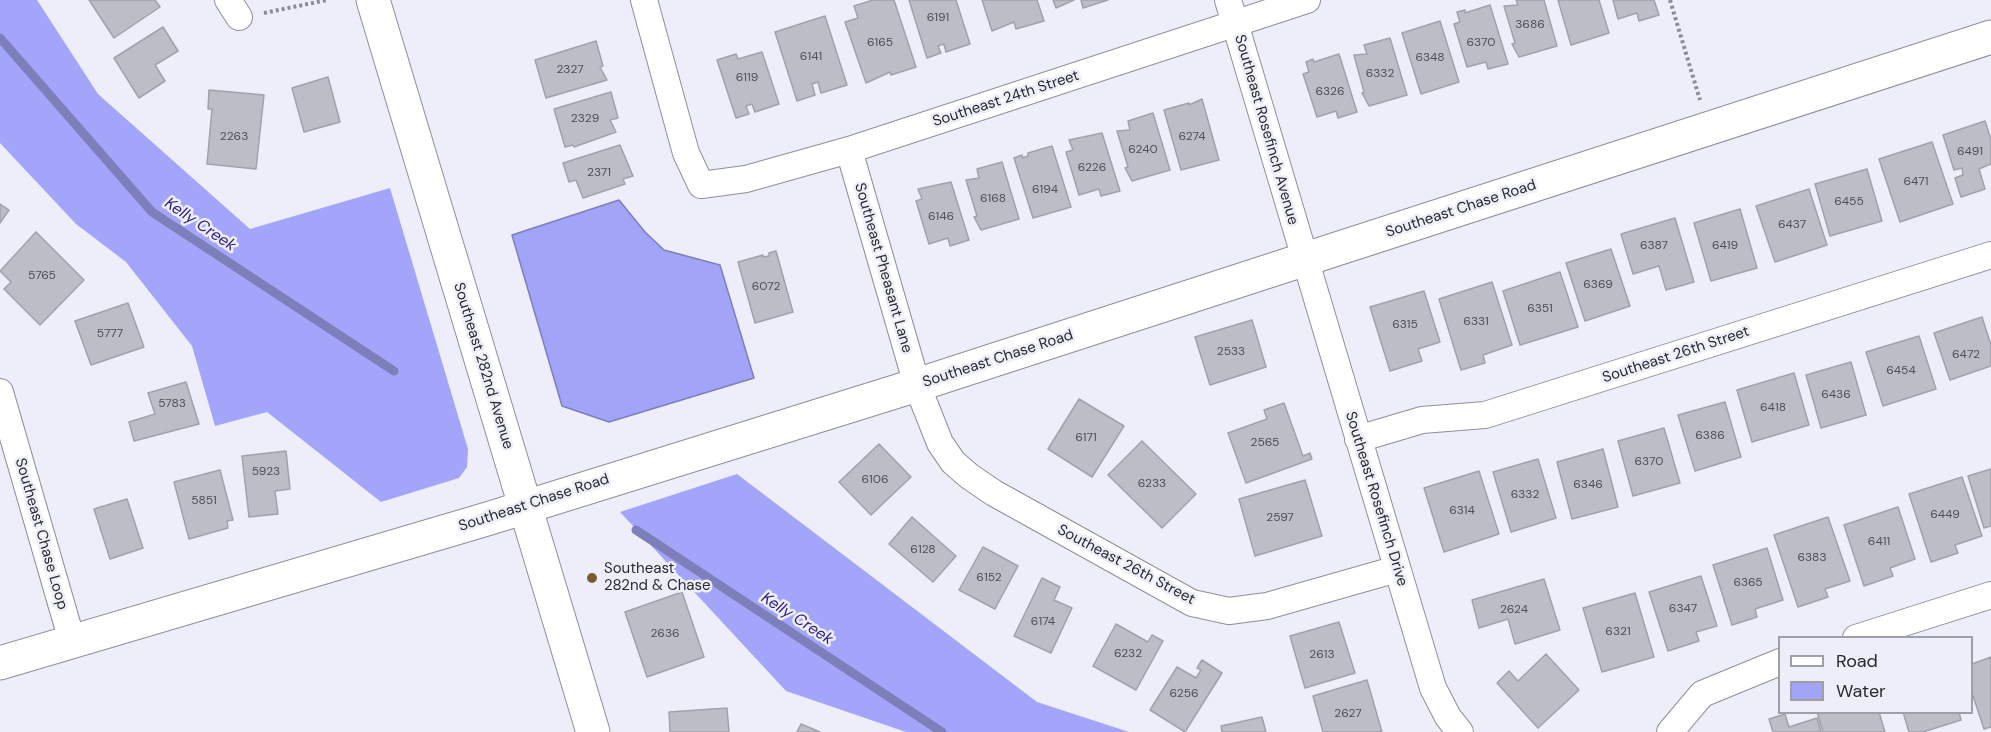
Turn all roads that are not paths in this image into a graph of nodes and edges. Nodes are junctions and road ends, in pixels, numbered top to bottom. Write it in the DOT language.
graph roads {
  1 [pos="373,0"];
  2 [pos="644,0"];
  3 [pos="1307,0"];
  4 [pos="1231,12"];
  5 [pos="1991,37"];
  6 [pos="849,150"];
  7 [pos="1991,255"];
  8 [pos="1303,260"];
  9 [pos="917,385"];
  10 [pos="0,393"];
  11 [pos="1358,439"];
  12 [pos="525,507"];
  13 [pos="1397,569"];
  14 [pos="1991,595"];
  15 [pos="1862,636"];
  16 [pos="72,641"];
  17 [pos="1778,662"];
  18 [pos="0,663"];
  19 [pos="593,732"];
  20 [pos="1460,732"];
  21 [pos="1670,732"];
  1 -- 12 [label="street, Southeast 282nd Avenue"];
  2 -- 6 [label="street, Southeast 24th Street"];
  3 -- 4 [label="street, Southeast 24th Street"];
  4 -- 6 [label="street, Southeast 24th Street"];
  4 -- 8 [label="street, Southeast Rosefinch Avenue"];
  5 -- 8 [label="street, Southeast Chase Road"];
  6 -- 9 [label="street, Southeast Pheasant Lane"];
  7 -- 11 [label="street, Southeast 26th Street"];
  8 -- 9 [label="street, Southeast Chase Road"];
  8 -- 11 [label="street, Southeast Rosefinch Drive"];
  9 -- 12 [label="street, Southeast Chase Road"];
  9 -- 13 [label="street, Southeast 26th Street"];
  10 -- 16 [label="street, Southeast Chase Loop"];
  11 -- 13 [label="street, Southeast Rosefinch Drive"];
  12 -- 16 [label="street, Southeast Chase Road"];
  12 -- 19 [label="street, Southeast 282nd Avenue"];
  13 -- 20 [label="street, Southeast Rosefinch Drive"];
  14 -- 15 [label="street"];
  16 -- 18 [label="street, Southeast Chase Road"];
  17 -- 21 [label="street"];
}
